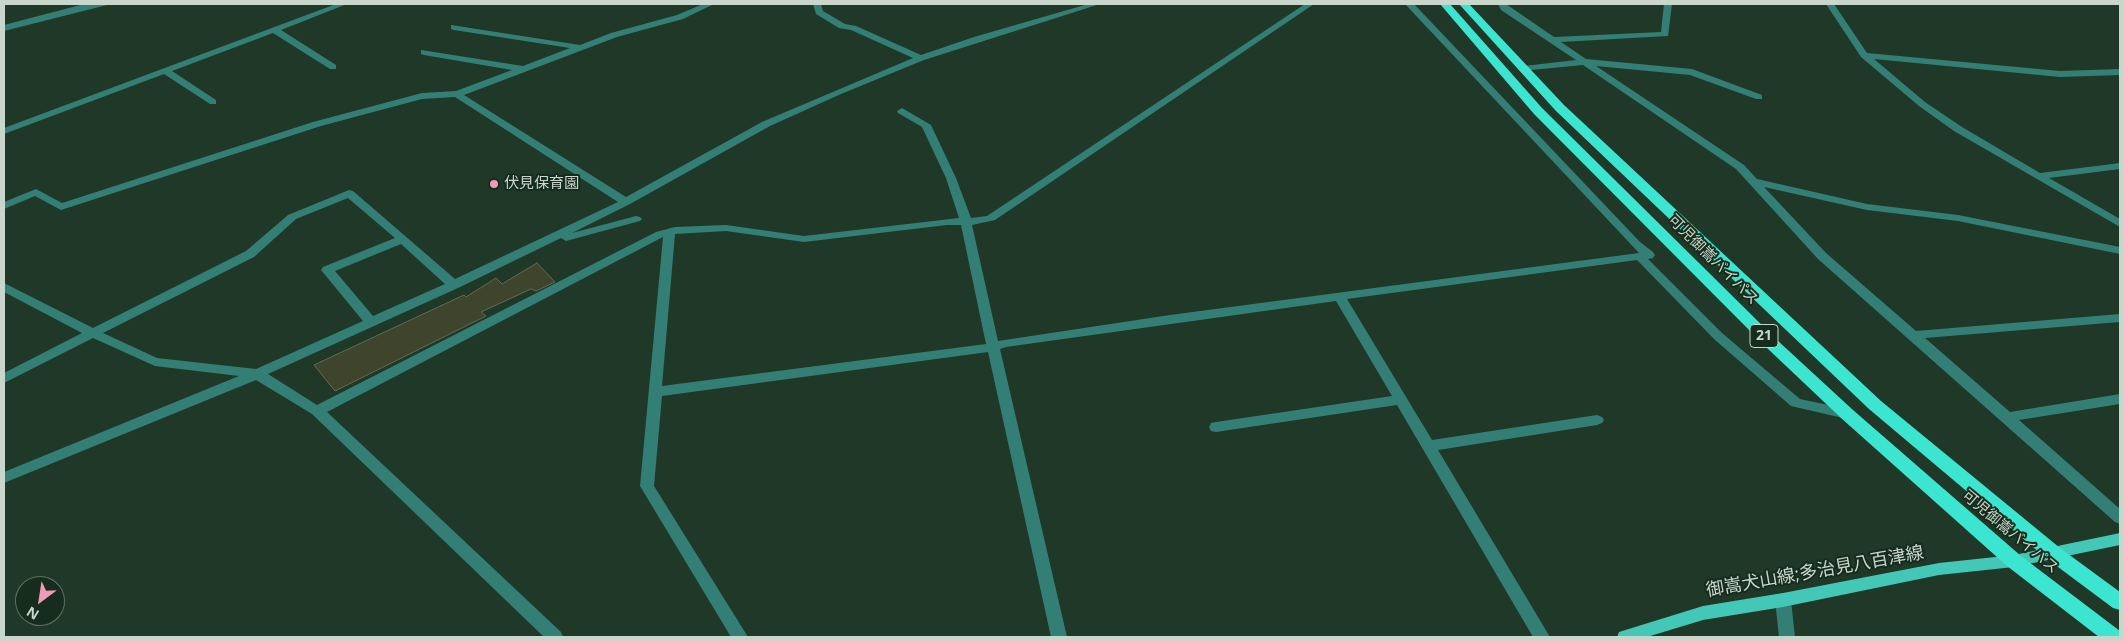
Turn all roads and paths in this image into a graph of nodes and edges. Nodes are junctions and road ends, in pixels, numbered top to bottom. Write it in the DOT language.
graph roads {
  1 [pos="107,4"];
  2 [pos="343,4"];
  3 [pos="710,4"];
  4 [pos="817,4"];
  5 [pos="1096,4"];
  6 [pos="1310,4"];
  7 [pos="1409,4"];
  8 [pos="1445,4"];
  9 [pos="1464,4"];
  10 [pos="1502,4"];
  11 [pos="1668,4"];
  12 [pos="1830,4"];
  13 [pos="89,5"];
  14 [pos="454,27"];
  15 [pos="4,28"];
  16 [pos="274,30"];
  17 [pos="1552,40"];
  18 [pos="582,47"];
  19 [pos="424,52"];
  20 [pos="1864,56"];
  21 [pos="921,58"];
  22 [pos="1586,62"];
  23 [pos="333,67"];
  24 [pos="524,69"];
  25 [pos="1524,69"];
  26 [pos="165,71"];
  27 [pos="2120,72"];
  28 [pos="457,94"];
  29 [pos="1759,97"];
  30 [pos="213,102"];
  31 [pos="902,111"];
  32 [pos="4,131"];
  33 [pos="2120,166"];
  34 [pos="2039,176"];
  35 [pos="1752,181"];
  36 [pos="626,202"];
  37 [pos="4,206"];
  38 [pos="636,219"];
  39 [pos="966,221"];
  40 [pos="2120,224"];
  41 [pos="669,232"];
  42 [pos="403,239"];
  43 [pos="534,247"];
  44 [pos="2120,250"];
  45 [pos="1640,257"];
  46 [pos="454,285"];
  47 [pos="4,287"];
  48 [pos="1340,297"];
  49 [pos="2120,318"];
  50 [pos="370,321"];
  51 [pos="92,333"];
  52 [pos="1913,335"];
  53 [pos="993,347"];
  54 [pos="257,374"];
  55 [pos="4,378"];
  56 [pos="655,392"];
  57 [pos="2120,399"];
  58 [pos="1401,400"];
  59 [pos="317,411"];
  60 [pos="1847,414"];
  61 [pos="2007,417"];
  62 [pos="1597,420"];
  63 [pos="1216,427"];
  64 [pos="1429,446"];
  65 [pos="4,478"];
  66 [pos="2120,518"];
  67 [pos="2120,539"];
  68 [pos="2053,553"];
  69 [pos="2014,561"];
  70 [pos="1783,600"];
  71 [pos="2120,602"];
  72 [pos="555,637"];
  73 [pos="740,637"];
  74 [pos="1060,637"];
  75 [pos="1542,637"];
  76 [pos="1625,637"];
  77 [pos="1787,637"];
  78 [pos="2113,637"];
  1 -- 13 [label="street"];
  2 -- 16 [label="street"];
  3 -- 18 [label="street"];
  4 -- 21 [label="street"];
  5 -- 21 [label="street"];
  6 -- 39 [label="street"];
  7 -- 45 [label="street"];
  8 -- 60 [label="highway, 可児御嵩バイパス / 21"];
  9 -- 25 [label="highway, 可児御嵩バイパス / 21"];
  10 -- 17 [label="street"];
  11 -- 17 [label="street"];
  12 -- 20 [label="street"];
  13 -- 15 [label="street"];
  14 -- 18 [label="street"];
  16 -- 23 [label="street"];
  16 -- 26 [label="street"];
  17 -- 22 [label="street"];
  18 -- 24 [label="street"];
  19 -- 24 [label="street"];
  20 -- 27 [label="street"];
  20 -- 34 [label="street"];
  21 -- 36 [label="street"];
  22 -- 25 [label="street"];
  22 -- 29 [label="street"];
  22 -- 35 [label="street"];
  24 -- 28 [label="street"];
  25 -- 68 [label="highway, 可児御嵩バイパス / 21"];
  26 -- 30 [label="street"];
  26 -- 32 [label="street"];
  28 -- 36 [label="street"];
  28 -- 37 [label="street"];
  31 -- 39 [label="street"];
  33 -- 34 [label="street"];
  34 -- 40 [label="street"];
  35 -- 44 [label="street"];
  35 -- 52 [label="street"];
  36 -- 43 [label="street"];
  38 -- 43 [label="street"];
  39 -- 41 [label="street"];
  39 -- 53 [label="street"];
  41 -- 56 [label="street"];
  41 -- 59 [label="street"];
  42 -- 46 [label="street"];
  42 -- 50 [label="street"];
  42 -- 51 [label="street"];
  43 -- 46 [label="street"];
  45 -- 48 [label="street"];
  45 -- 60 [label="street"];
  46 -- 50 [label="street"];
  47 -- 51 [label="street"];
  48 -- 53 [label="street"];
  48 -- 58 [label="street"];
  49 -- 52 [label="street"];
  50 -- 54 [label="street"];
  51 -- 54 [label="street"];
  51 -- 55 [label="street"];
  52 -- 61 [label="street"];
  53 -- 56 [label="street"];
  53 -- 74 [label="street"];
  54 -- 59 [label="street"];
  54 -- 65 [label="street"];
  56 -- 73 [label="street"];
  57 -- 61 [label="street"];
  58 -- 63 [label="street"];
  58 -- 64 [label="street"];
  59 -- 72 [label="street"];
  60 -- 69 [label="highway, 可児御嵩バイパス / 21"];
  61 -- 66 [label="street"];
  62 -- 64 [label="street"];
  64 -- 75 [label="street"];
  67 -- 68 [label="main road, 御嵩犬山線;多治見八百津線"];
  68 -- 69 [label="main road, 御嵩犬山線;多治見八百津線"];
  68 -- 71 [label="highway, 可児御嵩バイパス / 21"];
  69 -- 70 [label="main road, 御嵩犬山線;多治見八百津線"];
  69 -- 78 [label="highway, 可児御嵩バイパス / 21"];
  70 -- 76 [label="main road, 御嵩犬山線;多治見八百津線"];
  70 -- 77 [label="street"];
}
